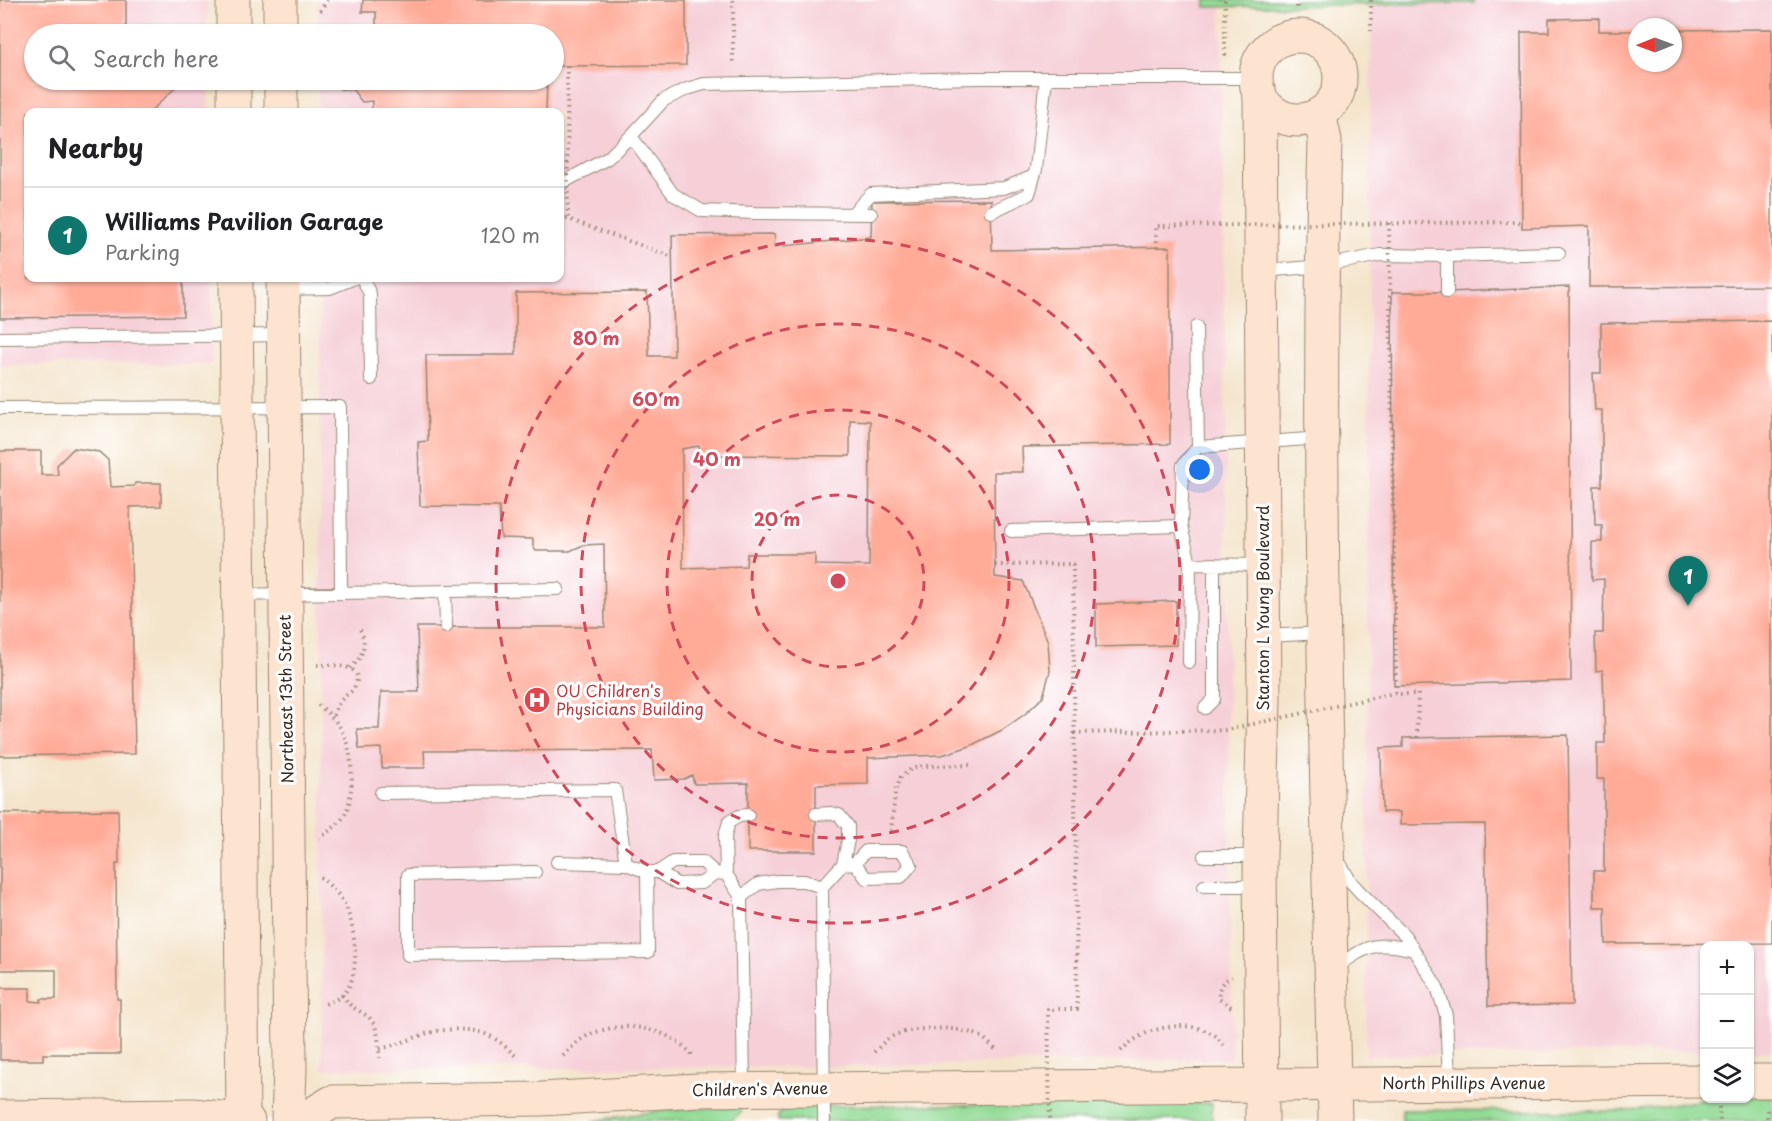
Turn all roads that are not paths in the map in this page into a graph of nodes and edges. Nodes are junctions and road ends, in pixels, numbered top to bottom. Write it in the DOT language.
graph roads {
  1 [pos="233,0"];
  2 [pos="280,0"];
  3 [pos="233,24"];
  4 [pos="280,24"];
  5 [pos="1046,78"];
  6 [pos="1258,86"];
  7 [pos="234,90"];
  8 [pos="281,90"];
  9 [pos="234,108"];
  10 [pos="281,108"];
  11 [pos="1319,114"];
  12 [pos="631,136"];
  13 [pos="1034,176"];
  14 [pos="564,182"];
  15 [pos="991,212"];
  16 [pos="852,214"];
  17 [pos="871,214"];
  18 [pos="1558,253"];
  19 [pos="1447,256"];
  20 [pos="1323,266"];
  21 [pos="1261,271"];
  22 [pos="236,282"];
  23 [pos="345,282"];
  24 [pos="364,282"];
  25 [pos="283,283"];
  26 [pos="1447,291"];
  27 [pos="1196,327"];
  28 [pos="237,335"];
  29 [pos="284,335"];
  30 [pos="0,338"];
  31 [pos="371,379"];
  32 [pos="236,407"];
  33 [pos="284,407"];
  34 [pos="0,408"];
  35 [pos="1322,438"];
  36 [pos="1262,443"];
  37 [pos="1198,447"];
  38 [pos="1181,526"];
  39 [pos="1011,531"];
  40 [pos="1190,564"];
  41 [pos="1215,564"];
  42 [pos="1263,565"];
  43 [pos="558,589"];
  44 [pos="445,591"];
  45 [pos="341,593"];
  46 [pos="238,595"];
  47 [pos="285,595"];
  48 [pos="446,627"];
  49 [pos="1324,633"];
  50 [pos="1264,636"];
  51 [pos="1189,662"];
  52 [pos="1205,708"];
  53 [pos="381,793"];
  54 [pos="816,814"];
  55 [pos="748,815"];
  56 [pos="1329,844"];
  57 [pos="1204,856"];
  58 [pos="557,862"];
  59 [pos="626,864"];
  60 [pos="1260,871"];
  61 [pos="535,872"];
  62 [pos="652,872"];
  63 [pos="721,874"];
  64 [pos="1204,886"];
  65 [pos="822,887"];
  66 [pos="741,897"];
  67 [pos="1414,950"];
  68 [pos="1331,970"];
  69 [pos="1772,1080"];
  70 [pos="1754,1081"];
  71 [pos="1334,1083"];
  72 [pos="1449,1083"];
  73 [pos="1224,1085"];
  74 [pos="1262,1085"];
  75 [pos="744,1089"];
  76 [pos="823,1089"];
  77 [pos="1700,1091"];
  78 [pos="0,1118"];
  79 [pos="244,1121"];
  80 [pos="288,1121"];
  81 [pos="301,1121"];
  82 [pos="824,1121"];
  83 [pos="1262,1121"];
  84 [pos="1335,1121"];
  1 -- 3 [label="main road"];
  2 -- 4 [label="main road"];
  5 -- 6 [label="lane"];
  5 -- 12 [label="lane"];
  5 -- 13 [label="lane"];
  6 -- 11 [label="main road"];
  6 -- 11 [label="main road"];
  6 -- 21 [label="main road, Stanton L Young Boulevard"];
  7 -- 9 [label="main road"];
  8 -- 10 [label="main road"];
  11 -- 20 [label="main road"];
  12 -- 14 [label="lane"];
  12 -- 16 [label="lane"];
  13 -- 15 [label="lane"];
  13 -- 16 [label="lane"];
  16 -- 17 [label="lane"];
  18 -- 19 [label="lane"];
  19 -- 20 [label="lane"];
  19 -- 26 [label="lane"];
  20 -- 21 [label="lane"];
  20 -- 35 [label="main road"];
  21 -- 36 [label="main road, Stanton L Young Boulevard"];
  22 -- 28 [label="main road"];
  23 -- 25 [label="lane"];
  24 -- 31 [label="lane"];
  25 -- 29 [label="main road, Northeast 13th Street"];
  27 -- 37 [label="lane"];
  28 -- 29 [label="lane"];
  28 -- 30 [label="lane"];
  28 -- 32 [label="main road"];
  29 -- 33 [label="main road, Northeast 13th Street"];
  32 -- 33 [label="lane"];
  32 -- 34 [label="lane"];
  32 -- 46 [label="main road"];
  33 -- 45 [label="lane"];
  33 -- 47 [label="main road, Northeast 13th Street"];
  35 -- 36 [label="lane"];
  35 -- 49 [label="main road"];
  36 -- 37 [label="lane"];
  36 -- 42 [label="main road, Stanton L Young Boulevard"];
  37 -- 38 [label="lane"];
  38 -- 39 [label="lane"];
  38 -- 40 [label="lane"];
  40 -- 41 [label="lane"];
  40 -- 51 [label="lane"];
  41 -- 42 [label="lane"];
  41 -- 52 [label="lane"];
  42 -- 50 [label="main road, Stanton L Young Boulevard"];
  43 -- 44 [label="lane"];
  44 -- 45 [label="lane"];
  44 -- 48 [label="lane"];
  45 -- 47 [label="lane"];
  46 -- 47 [label="lane"];
  46 -- 79 [label="main road"];
  47 -- 80 [label="main road, Northeast 13th Street"];
  49 -- 50 [label="lane"];
  49 -- 56 [label="main road"];
  50 -- 60 [label="main road, Stanton L Young Boulevard"];
  53 -- 59 [label="lane"];
  54 -- 65 [label="lane"];
  55 -- 63 [label="lane"];
  56 -- 67 [label="lane"];
  56 -- 68 [label="main road"];
  57 -- 60 [label="lane"];
  58 -- 59 [label="lane"];
  59 -- 62 [label="lane"];
  60 -- 64 [label="lane"];
  60 -- 74 [label="main road, Stanton L Young Boulevard"];
  61 -- 62 [label="lane"];
  62 -- 63 [label="lane"];
  62 -- 63 [label="lane"];
  63 -- 66 [label="lane"];
  65 -- 66 [label="lane"];
  65 -- 76 [label="lane"];
  66 -- 75 [label="lane"];
  67 -- 68 [label="lane"];
  67 -- 72 [label="lane"];
  68 -- 71 [label="main road"];
  69 -- 70 [label="main road"];
  71 -- 72 [label="main road, North Phillips Avenue"];
  71 -- 74 [label="main road, North Phillips Avenue"];
  71 -- 84 [label="main road"];
  72 -- 77 [label="main road, North Phillips Avenue"];
  73 -- 74 [label="main road, North Phillips Avenue"];
  73 -- 76 [label="main road, Children's Avenue"];
  74 -- 83 [label="main road, Stanton L Young Boulevard"];
  75 -- 76 [label="main road, Children's Avenue"];
  75 -- 81 [label="main road, Children's Avenue"];
  76 -- 82 [label="lane"];
  78 -- 79 [label="main road"];
}
